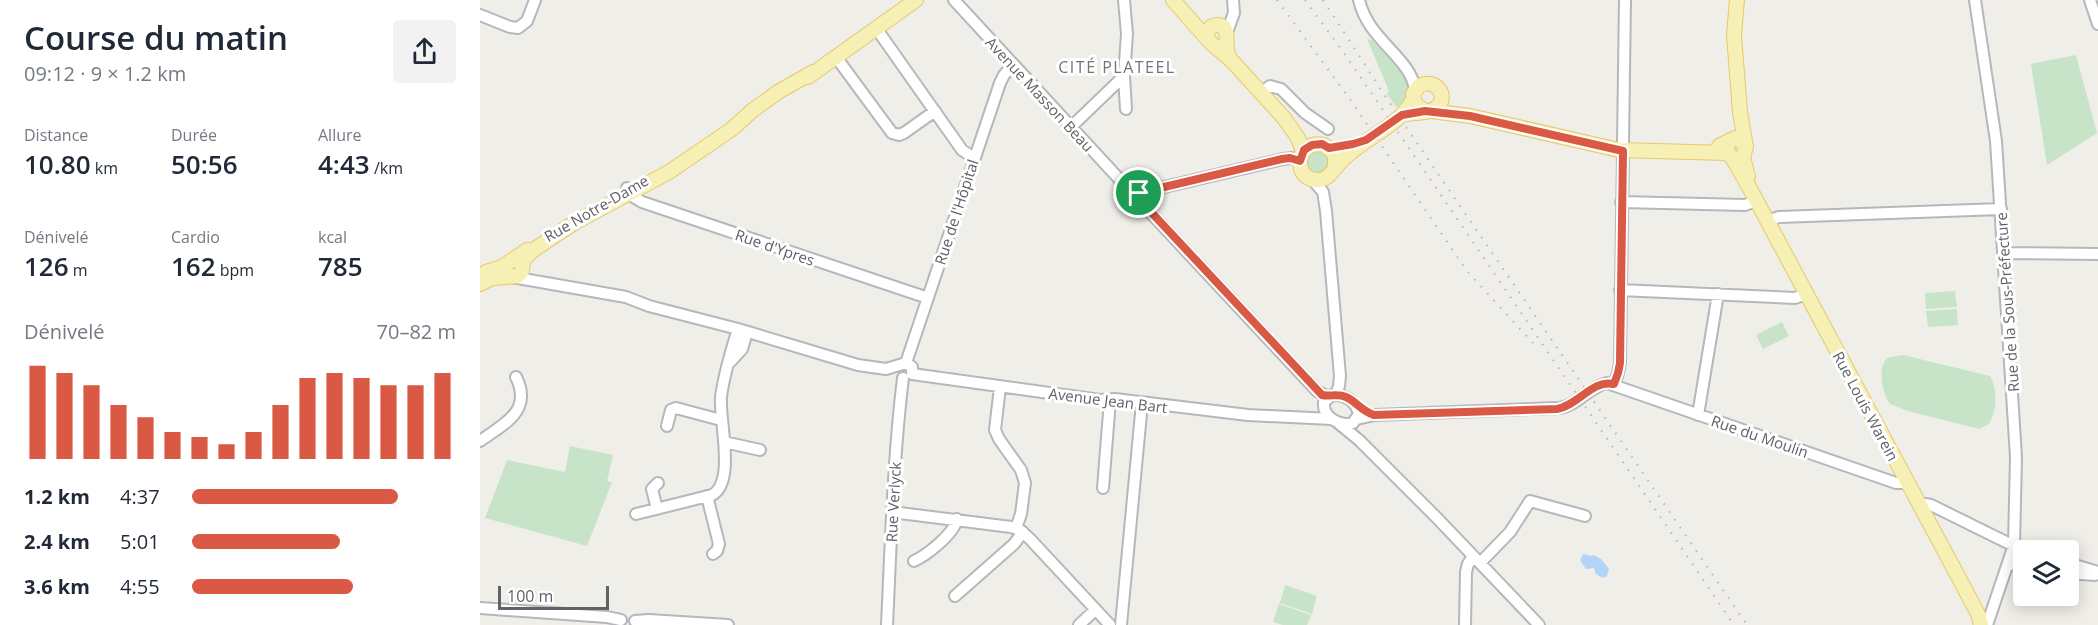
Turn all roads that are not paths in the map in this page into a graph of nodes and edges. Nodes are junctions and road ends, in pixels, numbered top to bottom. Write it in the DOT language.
graph roads {
  1 [pos="535,0"];
  2 [pos="916,0"];
  3 [pos="954,0"];
  4 [pos="1124,0"];
  5 [pos="1173,0"];
  6 [pos="1179,0"];
  7 [pos="1233,0"];
  8 [pos="1359,0"];
  9 [pos="1365,0"];
  10 [pos="1625,0"];
  11 [pos="1737,0"];
  12 [pos="1975,0"];
  13 [pos="2090,0"];
  14 [pos="480,15"];
  15 [pos="2098,24"];
  16 [pos="876,28"];
  17 [pos="1217,34"];
  18 [pos="836,57"];
  19 [pos="1013,64"];
  20 [pos="1124,76"];
  21 [pos="1419,91"];
  22 [pos="1261,93"];
  23 [pos="1441,98"];
  24 [pos="1126,109"];
  25 [pos="935,111"];
  26 [pos="1428,111"];
  27 [pos="1402,115"];
  28 [pos="1470,116"];
  29 [pos="1284,118"];
  30 [pos="1071,127"];
  31 [pos="1328,129"];
  32 [pos="1366,140"];
  33 [pos="1324,146"];
  34 [pos="1623,147"];
  35 [pos="1734,148"];
  36 [pos="1302,156"];
  37 [pos="975,158"];
  38 [pos="1335,168"];
  39 [pos="1311,178"];
  40 [pos="1154,189"];
  41 [pos="629,191"];
  42 [pos="1139,193"];
  43 [pos="1755,199"];
  44 [pos="1622,202"];
  45 [pos="2001,208"];
  46 [pos="1151,212"];
  47 [pos="1767,221"];
  48 [pos="2004,253"];
  49 [pos="2098,254"];
  50 [pos="519,271"];
  51 [pos="480,273"];
  52 [pos="480,284"];
  53 [pos="1620,290"];
  54 [pos="1718,294"];
  55 [pos="1806,294"];
  56 [pos="928,298"];
  57 [pos="743,330"];
  58 [pos="904,371"];
  59 [pos="516,377"];
  60 [pos="1614,384"];
  61 [pos="1000,387"];
  62 [pos="1329,399"];
  63 [pos="1110,400"];
  64 [pos="1142,403"];
  65 [pos="1355,405"];
  66 [pos="1374,415"];
  67 [pos="1698,415"];
  68 [pos="1305,417"];
  69 [pos="721,420"];
  70 [pos="1334,421"];
  71 [pos="1356,421"];
  72 [pos="667,426"];
  73 [pos="480,441"];
  74 [pos="1359,441"];
  75 [pos="724,442"];
  76 [pos="760,450"];
  77 [pos="658,483"];
  78 [pos="1907,483"];
  79 [pos="1103,488"];
  80 [pos="707,496"];
  81 [pos="1920,506"];
  82 [pos="657,509"];
  83 [pos="892,512"];
  84 [pos="636,514"];
  85 [pos="1585,516"];
  86 [pos="957,519"];
  87 [pos="1020,530"];
  88 [pos="2014,540"];
  89 [pos="2013,545"];
  90 [pos="2013,548"];
  91 [pos="713,554"];
  92 [pos="1477,559"];
  93 [pos="914,561"];
  94 [pos="2008,564"];
  95 [pos="2013,565"];
  96 [pos="2079,567"];
  97 [pos="2079,573"];
  98 [pos="2098,574"];
  99 [pos="955,596"];
  100 [pos="480,608"];
  101 [pos="1095,610"];
  102 [pos="622,622"];
  103 [pos="1982,622"];
  104 [pos="635,623"];
  105 [pos="728,625"];
  106 [pos="887,625"];
  107 [pos="1079,625"];
  108 [pos="1110,625"];
  109 [pos="1121,625"];
  110 [pos="1465,625"];
  111 [pos="1539,625"];
  1 -- 14 [label="street"];
  2 -- 16 [label="main road, Rue Notre-Dame"];
  3 -- 19 [label="street, Avenue Masson Beau"];
  4 -- 20 [label="street"];
  5 -- 17 [label="main road"];
  6 -- 17 [label="main road"];
  7 -- 17 [label="street"];
  8 -- 21 [label="street"];
  9 -- 21 [label="street"];
  10 -- 34 [label="street"];
  11 -- 35 [label="main road, Rue Louis Warein"];
  12 -- 45 [label="street, Rue de la Sous-Préfecture"];
  13 -- 15 [label="street"];
  16 -- 18 [label="main road, Rue Notre-Dame"];
  16 -- 25 [label="street"];
  17 -- 22 [label="main road"];
  18 -- 25 [label="street"];
  18 -- 41 [label="main road, Rue Notre-Dame"];
  19 -- 30 [label="street, Avenue Masson Beau"];
  19 -- 37 [label="street, Rue de l'Hôpital"];
  20 -- 24 [label="street"];
  20 -- 30 [label="street"];
  21 -- 23 [label="main road"];
  21 -- 26 [label="main road"];
  21 -- 27 [label="main road"];
  22 -- 29 [label="main road"];
  22 -- 31 [label="street"];
  23 -- 26 [label="main road"];
  23 -- 28 [label="main road"];
  25 -- 37 [label="street"];
  26 -- 27 [label="main road"];
  26 -- 28 [label="main road"];
  27 -- 32 [label="main road"];
  28 -- 34 [label="main road"];
  29 -- 33 [label="main road"];
  29 -- 36 [label="main road"];
  30 -- 42 [label="street, Avenue Masson Beau"];
  32 -- 33 [label="main road"];
  32 -- 38 [label="main road"];
  33 -- 36 [label="main road"];
  33 -- 38 [label="main road"];
  34 -- 35 [label="main road"];
  34 -- 44 [label="street"];
  35 -- 43 [label="main road, Rue Louis Warein"];
  36 -- 39 [label="main road"];
  36 -- 40 [label="street"];
  37 -- 56 [label="street, Rue de l'Hôpital"];
  38 -- 39 [label="main road"];
  39 -- 62 [label="street"];
  40 -- 42 [label="street"];
  40 -- 46 [label="street"];
  41 -- 50 [label="main road, Rue Notre-Dame"];
  41 -- 56 [label="street, Rue d'Ypres"];
  42 -- 46 [label="street, Avenue Masson Beau"];
  43 -- 44 [label="street"];
  43 -- 47 [label="main road, Rue Louis Warein"];
  44 -- 53 [label="street"];
  45 -- 47 [label="street"];
  45 -- 48 [label="street, Rue de la Sous-Préfecture"];
  46 -- 62 [label="street, Avenue Masson Beau"];
  47 -- 55 [label="main road, Rue Louis Warein"];
  48 -- 49 [label="street"];
  48 -- 88 [label="street, Rue de la Sous-Préfecture"];
  50 -- 51 [label="main road, Rue Notre-Dame"];
  50 -- 52 [label="main road"];
  50 -- 57 [label="street, Avenue Jean Bart"];
  53 -- 54 [label="street"];
  53 -- 60 [label="street"];
  54 -- 55 [label="street"];
  54 -- 67 [label="street"];
  55 -- 78 [label="main road, Rue Louis Warein"];
  56 -- 58 [label="street, Rue de l'Hôpital"];
  57 -- 58 [label="street, Avenue Jean Bart"];
  57 -- 69 [label="street"];
  58 -- 61 [label="street, Avenue Jean Bart"];
  58 -- 83 [label="street, Rue Verlyck"];
  59 -- 73 [label="street"];
  60 -- 66 [label="street"];
  60 -- 67 [label="street, Rue du Moulin"];
  61 -- 63 [label="street, Avenue Jean Bart"];
  61 -- 87 [label="street"];
  62 -- 65 [label="street"];
  62 -- 68 [label="street"];
  62 -- 70 [label="street"];
  63 -- 64 [label="street, Avenue Jean Bart"];
  63 -- 79 [label="street"];
  64 -- 68 [label="street, Avenue Jean Bart"];
  64 -- 109 [label="street"];
  65 -- 66 [label="street"];
  65 -- 71 [label="street"];
  66 -- 71 [label="street"];
  67 -- 78 [label="street, Rue du Moulin"];
  68 -- 70 [label="street, Avenue Jean Bart"];
  69 -- 72 [label="street"];
  69 -- 75 [label="street"];
  70 -- 71 [label="street"];
  70 -- 74 [label="street"];
  71 -- 74 [label="street"];
  74 -- 92 [label="street"];
  75 -- 76 [label="street"];
  75 -- 80 [label="street"];
  77 -- 82 [label="street"];
  78 -- 81 [label="main road, Rue Louis Warein"];
  80 -- 82 [label="street"];
  80 -- 91 [label="street"];
  81 -- 89 [label="street"];
  81 -- 103 [label="main road, Rue Louis Warein"];
  82 -- 84 [label="street"];
  83 -- 86 [label="street"];
  83 -- 106 [label="street, Rue Verlyck"];
  85 -- 92 [label="street"];
  86 -- 87 [label="street"];
  86 -- 93 [label="street"];
  87 -- 99 [label="street"];
  87 -- 101 [label="street"];
  90 -- 94 [label="street, Rue de la Sous-Préfecture"];
  92 -- 110 [label="street"];
  92 -- 111 [label="street"];
  94 -- 95 [label="street"];
  94 -- 103 [label="street, Rue de la Sous-Préfecture"];
  96 -- 98 [label="street"];
  97 -- 98 [label="street"];
  100 -- 102 [label="street"];
  101 -- 107 [label="street"];
  101 -- 108 [label="street"];
  102 -- 104 [label="street"];
  104 -- 105 [label="street"];
}
